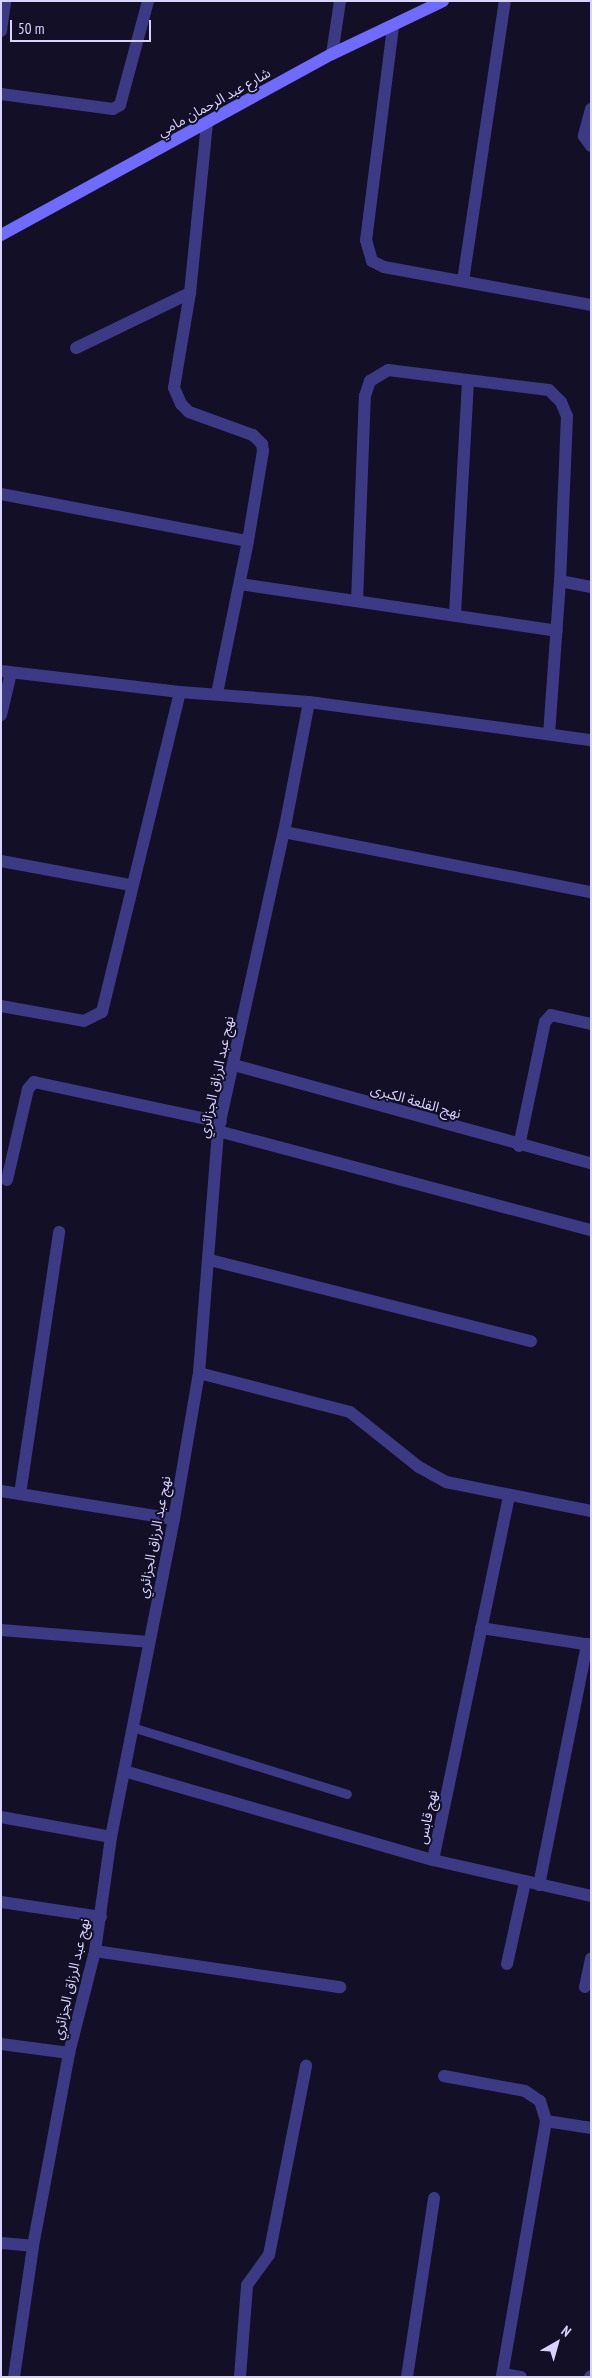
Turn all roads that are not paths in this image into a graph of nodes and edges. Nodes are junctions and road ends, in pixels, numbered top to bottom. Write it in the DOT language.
graph roads {
  1 [pos="4,1"];
  2 [pos="148,1"];
  3 [pos="340,1"];
  4 [pos="443,1"];
  5 [pos="505,1"];
  6 [pos="392,27"];
  7 [pos="1,31"];
  8 [pos="332,54"];
  9 [pos="1,94"];
  10 [pos="591,109"];
  11 [pos="207,123"];
  12 [pos="591,146"];
  13 [pos="1,234"];
  14 [pos="463,281"];
  15 [pos="190,293"];
  16 [pos="591,305"];
  17 [pos="76,348"];
  18 [pos="468,380"];
  19 [pos="1,494"];
  20 [pos="248,541"];
  21 [pos="560,582"];
  22 [pos="240,584"];
  23 [pos="591,587"];
  24 [pos="357,601"];
  25 [pos="454,614"];
  26 [pos="557,631"];
  27 [pos="6,672"];
  28 [pos="180,692"];
  29 [pos="217,694"];
  30 [pos="309,702"];
  31 [pos="1,715"];
  32 [pos="549,733"];
  33 [pos="591,740"];
  34 [pos="284,832"];
  35 [pos="1,861"];
  36 [pos="131,885"];
  37 [pos="591,892"];
  38 [pos="1,1006"];
  39 [pos="591,1024"];
  40 [pos="234,1065"];
  41 [pos="220,1126"];
  42 [pos="520,1146"];
  43 [pos="591,1163"];
  44 [pos="7,1180"];
  45 [pos="591,1230"];
  46 [pos="59,1232"];
  47 [pos="210,1260"];
  48 [pos="532,1341"];
  49 [pos="199,1372"];
  50 [pos="1,1491"];
  51 [pos="20,1494"];
  52 [pos="509,1495"];
  53 [pos="591,1511"];
  54 [pos="174,1519"];
  55 [pos="481,1628"];
  56 [pos="1,1630"];
  57 [pos="149,1642"];
  58 [pos="589,1644"];
  59 [pos="132,1727"];
  60 [pos="124,1771"];
  61 [pos="347,1794"];
  62 [pos="1,1818"];
  63 [pos="112,1837"];
  64 [pos="433,1860"];
  65 [pos="525,1882"];
  66 [pos="540,1885"];
  67 [pos="591,1896"];
  68 [pos="1,1902"];
  69 [pos="101,1917"];
  70 [pos="95,1951"];
  71 [pos="591,1959"];
  72 [pos="507,1964"];
  73 [pos="340,1987"];
  74 [pos="586,1987"];
  75 [pos="1,2044"];
  76 [pos="69,2054"];
  77 [pos="306,2066"];
  78 [pos="444,2076"];
  79 [pos="546,2120"];
  80 [pos="591,2128"];
  81 [pos="434,2198"];
  82 [pos="1,2243"];
  83 [pos="33,2246"];
  84 [pos="503,2375"];
  85 [pos="14,2377"];
  86 [pos="240,2377"];
  87 [pos="407,2377"];
  88 [pos="521,2377"];
  1 -- 7 [label="street"];
  2 -- 9 [label="street"];
  3 -- 8 [label="street"];
  4 -- 6 [label="street, شارع عبد الرحمان مامي"];
  5 -- 14 [label="street"];
  6 -- 8 [label="street, شارع عبد الرحمان مامي"];
  6 -- 14 [label="street"];
  8 -- 11 [label="street, شارع عبد الرحمان مامي"];
  10 -- 12 [label="street"];
  11 -- 13 [label="street, شارع عبد الرحمان مامي"];
  11 -- 15 [label="street"];
  14 -- 16 [label="street"];
  15 -- 17 [label="street"];
  15 -- 20 [label="street"];
  18 -- 21 [label="street"];
  18 -- 24 [label="street"];
  18 -- 25 [label="street"];
  19 -- 20 [label="street"];
  20 -- 22 [label="street"];
  21 -- 23 [label="street"];
  21 -- 26 [label="street"];
  22 -- 24 [label="street"];
  22 -- 29 [label="street"];
  24 -- 25 [label="street"];
  25 -- 26 [label="street"];
  26 -- 32 [label="street"];
  27 -- 28 [label="street"];
  27 -- 31 [label="street"];
  28 -- 29 [label="street"];
  28 -- 36 [label="street"];
  29 -- 30 [label="street"];
  30 -- 32 [label="street"];
  30 -- 34 [label="street, نهج عبد الرزاق الجزائري"];
  32 -- 33 [label="street"];
  34 -- 37 [label="street"];
  34 -- 40 [label="street, نهج عبد الرزاق الجزائري"];
  35 -- 36 [label="street"];
  36 -- 38 [label="street"];
  39 -- 42 [label="street"];
  40 -- 41 [label="street, نهج عبد الرزاق الجزائري"];
  40 -- 42 [label="street, نهج القلعة الكبرى"];
  41 -- 44 [label="street"];
  41 -- 45 [label="street"];
  41 -- 47 [label="street, نهج عبد الرزاق الجزائري"];
  42 -- 43 [label="street, نهج القلعة الكبرى"];
  46 -- 51 [label="street"];
  47 -- 48 [label="street"];
  47 -- 49 [label="street, نهج عبد الرزاق الجزائري"];
  49 -- 52 [label="street"];
  49 -- 54 [label="street, نهج عبد الرزاق الجزائري"];
  50 -- 51 [label="street"];
  51 -- 54 [label="street"];
  52 -- 53 [label="street"];
  52 -- 55 [label="street, نهج قابس"];
  54 -- 57 [label="street, نهج عبد الرزاق الجزائري"];
  55 -- 58 [label="street"];
  55 -- 64 [label="street, نهج قابس"];
  56 -- 57 [label="street"];
  57 -- 59 [label="street, نهج عبد الرزاق الجزائري"];
  58 -- 66 [label="street"];
  59 -- 60 [label="street, نهج عبد الرزاق الجزائري"];
  59 -- 61 [label="lane"];
  60 -- 63 [label="street, نهج عبد الرزاق الجزائري"];
  60 -- 64 [label="street, نهج قابس"];
  62 -- 63 [label="street"];
  63 -- 69 [label="street, نهج عبد الرزاق الجزائري"];
  64 -- 65 [label="street"];
  65 -- 66 [label="street"];
  65 -- 72 [label="street"];
  66 -- 67 [label="street"];
  68 -- 69 [label="street"];
  69 -- 70 [label="street, نهج عبد الرزاق الجزائري"];
  70 -- 73 [label="street"];
  70 -- 76 [label="street, نهج عبد الرزاق الجزائري"];
  71 -- 74 [label="street"];
  75 -- 76 [label="street"];
  76 -- 83 [label="street, نهج عبد الرزاق الجزائري"];
  77 -- 86 [label="street"];
  78 -- 79 [label="street"];
  79 -- 80 [label="street"];
  79 -- 84 [label="street"];
  81 -- 87 [label="street"];
  82 -- 83 [label="street"];
  83 -- 85 [label="street, نهج عبد الرزاق الجزائري"];
  84 -- 88 [label="street"];
}
